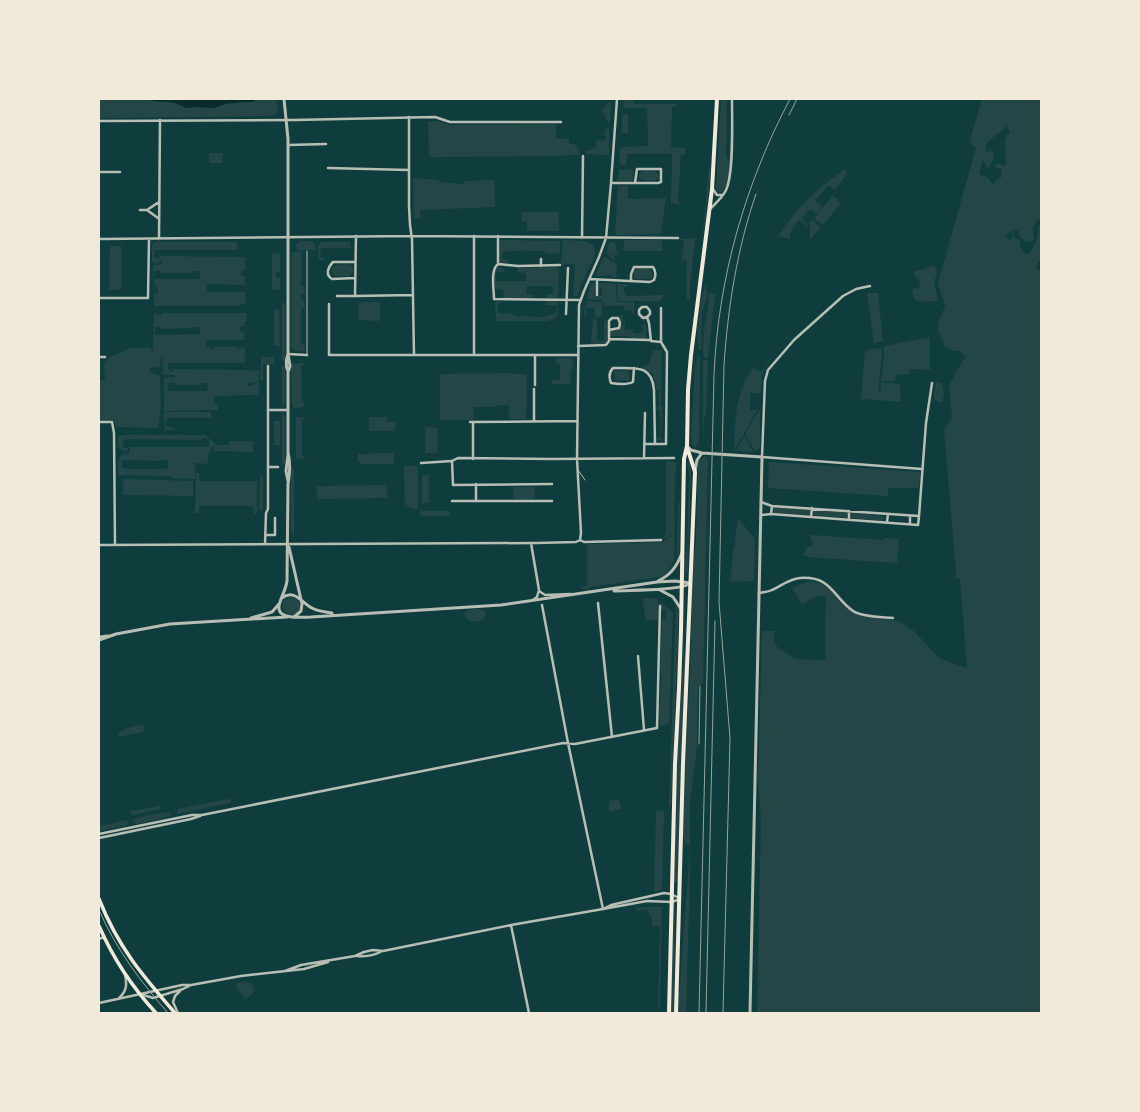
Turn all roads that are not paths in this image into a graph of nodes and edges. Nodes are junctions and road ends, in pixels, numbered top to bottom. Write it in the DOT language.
graph roads {
  1 [pos="284,99"];
  2 [pos="617,99"];
  3 [pos="717,99"];
  4 [pos="732,99"];
  5 [pos="409,117"];
  6 [pos="160,120"];
  7 [pos="286,120"];
  8 [pos="99,121"];
  9 [pos="561,122"];
  10 [pos="326,144"];
  11 [pos="288,145"];
  12 [pos="583,156"];
  13 [pos="328,168"];
  14 [pos="410,170"];
  15 [pos="99,172"];
  16 [pos="120,172"];
  17 [pos="611,183"];
  18 [pos="635,183"];
  19 [pos="712,189"];
  20 [pos="723,194"];
  21 [pos="159,202"];
  22 [pos="710,209"];
  23 [pos="140,210"];
  24 [pos="147,210"];
  25 [pos="159,219"];
  26 [pos="356,236"];
  27 [pos="412,236"];
  28 [pos="474,236"];
  29 [pos="498,236"];
  30 [pos="288,237"];
  31 [pos="582,238"];
  32 [pos="606,238"];
  33 [pos="678,238"];
  34 [pos="99,239"];
  35 [pos="148,239"];
  36 [pos="159,239"];
  37 [pos="307,251"];
  38 [pos="541,259"];
  39 [pos="355,262"];
  40 [pos="498,264"];
  41 [pos="560,265"];
  42 [pos="541,266"];
  43 [pos="568,268"];
  44 [pos="356,278"];
  45 [pos="589,279"];
  46 [pos="597,280"];
  47 [pos="631,281"];
  48 [pos="870,286"];
  49 [pos="413,295"];
  50 [pos="597,295"];
  51 [pos="337,296"];
  52 [pos="355,296"];
  53 [pos="99,298"];
  54 [pos="567,300"];
  55 [pos="581,300"];
  56 [pos="329,304"];
  57 [pos="661,308"];
  58 [pos="566,314"];
  59 [pos="647,317"];
  60 [pos="609,330"];
  61 [pos="609,339"];
  62 [pos="650,340"];
  63 [pos="661,342"];
  64 [pos="578,346"];
  65 [pos="288,354"];
  66 [pos="307,355"];
  67 [pos="414,355"];
  68 [pos="474,355"];
  69 [pos="535,355"];
  70 [pos="578,355"];
  71 [pos="105,357"];
  72 [pos="99,358"];
  73 [pos="268,366"];
  74 [pos="634,368"];
  75 [pos="932,383"];
  76 [pos="535,385"];
  77 [pos="534,389"];
  78 [pos="268,410"];
  79 [pos="288,410"];
  80 [pos="645,413"];
  81 [pos="534,421"];
  82 [pos="577,421"];
  83 [pos="99,422"];
  84 [pos="645,444"];
  85 [pos="655,444"];
  86 [pos="687,446"];
  87 [pos="702,453"];
  88 [pos="762,457"];
  89 [pos="644,458"];
  90 [pos="674,458"];
  91 [pos="473,459"];
  92 [pos="577,459"];
  93 [pos="452,461"];
  94 [pos="421,463"];
  95 [pos="268,467"];
  96 [pos="278,467"];
  97 [pos="578,469"];
  98 [pos="922,469"];
  99 [pos="695,472"];
  100 [pos="585,480"];
  101 [pos="476,484"];
  102 [pos="552,484"];
  103 [pos="452,501"];
  104 [pos="476,501"];
  105 [pos="552,502"];
  106 [pos="761,502"];
  107 [pos="772,506"];
  108 [pos="812,508"];
  109 [pos="849,511"];
  110 [pos="771,514"];
  111 [pos="888,514"];
  112 [pos="761,515"];
  113 [pos="910,516"];
  114 [pos="919,516"];
  115 [pos="811,517"];
  116 [pos="275,518"];
  117 [pos="849,519"];
  118 [pos="887,522"];
  119 [pos="910,524"];
  120 [pos="266,535"];
  121 [pos="580,540"];
  122 [pos="661,540"];
  123 [pos="531,543"];
  124 [pos="265,544"];
  125 [pos="288,544"];
  126 [pos="99,545"];
  127 [pos="115,545"];
  128 [pos="683,550"];
  129 [pos="682,581"];
  130 [pos="657,582"];
  131 [pos="690,584"];
  132 [pos="682,586"];
  133 [pos="539,589"];
  134 [pos="658,589"];
  135 [pos="600,591"];
  136 [pos="759,593"];
  137 [pos="538,594"];
  138 [pos="582,594"];
  139 [pos="282,598"];
  140 [pos="543,599"];
  141 [pos="301,600"];
  142 [pos="529,601"];
  143 [pos="598,603"];
  144 [pos="279,604"];
  145 [pos="542,605"];
  146 [pos="660,606"];
  147 [pos="681,610"];
  148 [pos="340,614"];
  149 [pos="290,617"];
  150 [pos="258,618"];
  151 [pos="892,618"];
  152 [pos="111,636"];
  153 [pos="99,637"];
  154 [pos="99,640"];
  155 [pos="638,656"];
  156 [pos="644,730"];
  157 [pos="612,737"];
  158 [pos="568,743"];
  159 [pos="201,816"];
  160 [pos="99,834"];
  161 [pos="99,838"];
  162 [pos="671,894"];
  163 [pos="99,899"];
  164 [pos="680,899"];
  165 [pos="672,902"];
  166 [pos="603,908"];
  167 [pos="511,925"];
  168 [pos="99,926"];
  169 [pos="104,937"];
  170 [pos="99,939"];
  171 [pos="383,951"];
  172 [pos="355,956"];
  173 [pos="125,975"];
  174 [pos="191,985"];
  175 [pos="183,989"];
  176 [pos="156,990"];
  177 [pos="139,994"];
  178 [pos="160,996"];
  179 [pos="117,999"];
  180 [pos="99,1003"];
  181 [pos="156,1013"];
  182 [pos="176,1013"];
  183 [pos="529,1013"];
  184 [pos="669,1013"];
  185 [pos="676,1013"];
  186 [pos="750,1013"];
  1 -- 7 [label="street"];
  2 -- 17 [label="street"];
  3 -- 19 [label="main road"];
  4 -- 20 [label="street"];
  5 -- 7 [label="street"];
  5 -- 9 [label="street"];
  5 -- 14 [label="street"];
  6 -- 7 [label="street"];
  6 -- 8 [label="street"];
  6 -- 21 [label="street"];
  7 -- 11 [label="street"];
  10 -- 11 [label="street"];
  11 -- 30 [label="street"];
  12 -- 31 [label="street"];
  13 -- 14 [label="street"];
  14 -- 27 [label="street"];
  15 -- 16 [label="street"];
  17 -- 18 [label="street"];
  17 -- 32 [label="street"];
  18 -- 18 [label="street"];
  19 -- 20 [label="street"];
  19 -- 22 [label="main road"];
  20 -- 22 [label="street"];
  21 -- 24 [label="street"];
  21 -- 25 [label="street"];
  22 -- 86 [label="main road"];
  23 -- 24 [label="street"];
  24 -- 25 [label="street"];
  25 -- 36 [label="street"];
  26 -- 27 [label="street"];
  26 -- 30 [label="street"];
  26 -- 39 [label="street"];
  27 -- 28 [label="street"];
  27 -- 49 [label="street"];
  28 -- 29 [label="street"];
  28 -- 68 [label="street"];
  29 -- 31 [label="street"];
  29 -- 40 [label="street"];
  30 -- 36 [label="street"];
  30 -- 65 [label="street"];
  31 -- 32 [label="street"];
  32 -- 33 [label="street"];
  32 -- 45 [label="street"];
  34 -- 35 [label="street"];
  35 -- 36 [label="street"];
  35 -- 53 [label="street"];
  37 -- 66 [label="lane"];
  38 -- 42 [label="street"];
  39 -- 44 [label="street"];
  39 -- 44 [label="street"];
  40 -- 42 [label="street"];
  40 -- 54 [label="street"];
  41 -- 42 [label="street"];
  43 -- 54 [label="street"];
  44 -- 52 [label="street"];
  45 -- 46 [label="street"];
  45 -- 55 [label="street"];
  46 -- 47 [label="street"];
  46 -- 50 [label="street"];
  47 -- 47 [label="street"];
  48 -- 88 [label="street"];
  49 -- 52 [label="street"];
  49 -- 67 [label="street"];
  51 -- 52 [label="street"];
  54 -- 55 [label="street"];
  54 -- 58 [label="street"];
  55 -- 64 [label="street"];
  56 -- 67 [label="street"];
  57 -- 63 [label="street"];
  59 -- 59 [label="street"];
  59 -- 62 [label="street"];
  60 -- 60 [label="street"];
  60 -- 61 [label="street"];
  61 -- 62 [label="street"];
  61 -- 64 [label="street"];
  62 -- 63 [label="street"];
  63 -- 85 [label="street"];
  64 -- 70 [label="street"];
  65 -- 66 [label="street"];
  65 -- 79 [label="street"];
  67 -- 68 [label="street"];
  68 -- 69 [label="street"];
  69 -- 70 [label="street"];
  69 -- 76 [label="street"];
  70 -- 82 [label="street"];
  71 -- 72 [label="street"];
  73 -- 78 [label="street"];
  74 -- 74 [label="street"];
  74 -- 85 [label="street"];
  75 -- 98 [label="street"];
  77 -- 81 [label="street"];
  78 -- 79 [label="street"];
  78 -- 95 [label="street"];
  79 -- 125 [label="street"];
  80 -- 84 [label="street"];
  81 -- 82 [label="street"];
  81 -- 91 [label="street"];
  82 -- 92 [label="street"];
  83 -- 127 [label="street"];
  84 -- 85 [label="street"];
  84 -- 89 [label="street"];
  86 -- 87 [label="street"];
  86 -- 99 [label="main road"];
  86 -- 128 [label="main road"];
  87 -- 88 [label="street"];
  87 -- 99 [label="street"];
  88 -- 98 [label="street"];
  88 -- 106 [label="street"];
  89 -- 90 [label="street"];
  89 -- 92 [label="street"];
  91 -- 92 [label="street"];
  91 -- 93 [label="street"];
  92 -- 97 [label="street"];
  93 -- 94 [label="street"];
  93 -- 101 [label="street"];
  95 -- 96 [label="street"];
  95 -- 120 [label="street"];
  97 -- 100 [label="lane"];
  97 -- 121 [label="street"];
  98 -- 114 [label="street"];
  99 -- 131 [label="main road"];
  101 -- 102 [label="street"];
  101 -- 104 [label="street"];
  103 -- 104 [label="street"];
  104 -- 105 [label="street"];
  106 -- 107 [label="street"];
  106 -- 112 [label="street"];
  107 -- 108 [label="street"];
  107 -- 110 [label="street"];
  108 -- 109 [label="street"];
  108 -- 115 [label="street"];
  109 -- 111 [label="street"];
  109 -- 117 [label="street"];
  110 -- 112 [label="street"];
  110 -- 115 [label="street"];
  111 -- 113 [label="street"];
  111 -- 118 [label="street"];
  112 -- 136 [label="street"];
  113 -- 114 [label="street"];
  113 -- 119 [label="street"];
  114 -- 119 [label="street"];
  115 -- 117 [label="street"];
  116 -- 120 [label="street"];
  117 -- 118 [label="street"];
  118 -- 119 [label="street"];
  120 -- 124 [label="street"];
  121 -- 122 [label="street"];
  121 -- 123 [label="street"];
  123 -- 125 [label="street"];
  123 -- 133 [label="street"];
  124 -- 125 [label="street"];
  124 -- 127 [label="street"];
  125 -- 139 [label="street"];
  125 -- 141 [label="street"];
  126 -- 127 [label="street"];
  128 -- 129 [label="main road"];
  128 -- 130 [label="street"];
  129 -- 130 [label="street"];
  129 -- 131 [label="street"];
  129 -- 132 [label="main road"];
  130 -- 135 [label="street"];
  131 -- 132 [label="street"];
  131 -- 164 [label="main road"];
  132 -- 134 [label="street"];
  132 -- 147 [label="main road"];
  133 -- 137 [label="street"];
  133 -- 138 [label="street"];
  134 -- 135 [label="street"];
  134 -- 147 [label="street"];
  135 -- 138 [label="street"];
  136 -- 151 [label="street"];
  136 -- 186 [label="street"];
  137 -- 140 [label="street"];
  137 -- 142 [label="street"];
  138 -- 140 [label="street"];
  139 -- 141 [label="street"];
  139 -- 144 [label="street"];
  140 -- 142 [label="street"];
  141 -- 148 [label="street"];
  141 -- 149 [label="street"];
  142 -- 148 [label="street"];
  143 -- 157 [label="street"];
  144 -- 149 [label="street"];
  144 -- 150 [label="street"];
  145 -- 158 [label="street"];
  146 -- 156 [label="street"];
  147 -- 162 [label="main road"];
  148 -- 149 [label="street"];
  149 -- 150 [label="street"];
  150 -- 152 [label="street"];
  152 -- 153 [label="street"];
  152 -- 154 [label="street"];
  155 -- 156 [label="street"];
  156 -- 157 [label="street"];
  157 -- 158 [label="street"];
  158 -- 159 [label="street"];
  158 -- 166 [label="street"];
  159 -- 160 [label="street"];
  159 -- 161 [label="street"];
  162 -- 164 [label="street"];
  162 -- 165 [label="main road"];
  162 -- 166 [label="street"];
  163 -- 176 [label="main road"];
  164 -- 165 [label="street"];
  164 -- 185 [label="main road"];
  165 -- 166 [label="street"];
  165 -- 184 [label="main road"];
  166 -- 167 [label="street"];
  167 -- 171 [label="street"];
  167 -- 183 [label="street"];
  168 -- 169 [label="main road"];
  169 -- 170 [label="street"];
  169 -- 173 [label="main road"];
  171 -- 172 [label="street"];
  171 -- 172 [label="street"];
  172 -- 174 [label="street"];
  173 -- 177 [label="main road"];
  173 -- 179 [label="street"];
  174 -- 175 [label="street"];
  174 -- 176 [label="street"];
  175 -- 178 [label="street"];
  175 -- 182 [label="street"];
  176 -- 177 [label="street"];
  176 -- 178 [label="main road"];
  177 -- 178 [label="street"];
  177 -- 179 [label="street"];
  177 -- 181 [label="main road"];
  178 -- 182 [label="main road"];
  179 -- 180 [label="street"];
}
